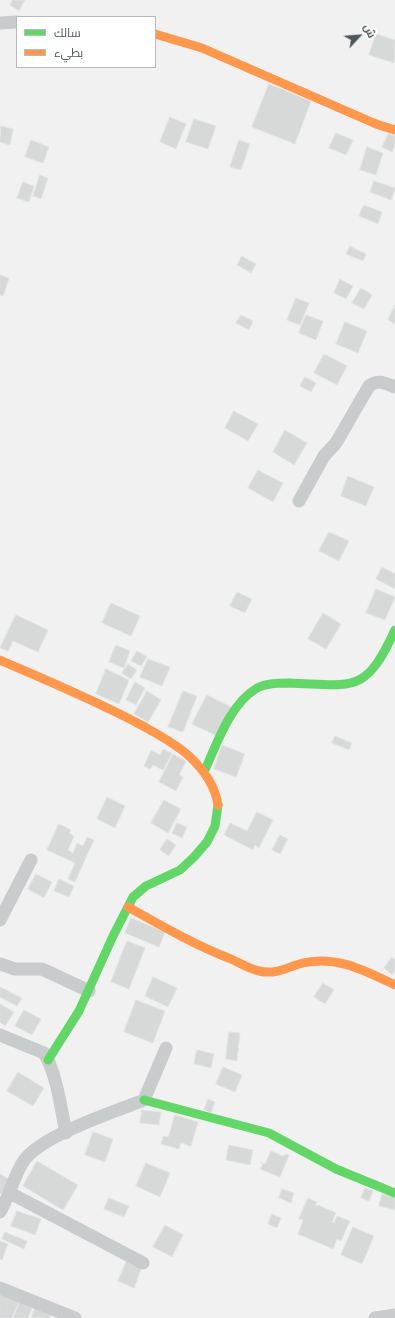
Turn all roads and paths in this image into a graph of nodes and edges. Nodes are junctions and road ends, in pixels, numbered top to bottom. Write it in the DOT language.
graph roads {
  1 [pos="16,22"];
  2 [pos="0,24"];
  3 [pos="156,34"];
  4 [pos="395,130"];
  5 [pos="395,387"];
  6 [pos="299,501"];
  7 [pos="395,630"];
  8 [pos="0,660"];
  9 [pos="204,772"];
  10 [pos="31,860"];
  11 [pos="128,907"];
  12 [pos="0,920"];
  13 [pos="0,964"];
  14 [pos="395,985"];
  15 [pos="89,991"];
  16 [pos="0,1035"];
  17 [pos="166,1048"];
  18 [pos="48,1060"];
  19 [pos="144,1100"];
  20 [pos="66,1133"];
  21 [pos="10,1192"];
  22 [pos="395,1193"];
  23 [pos="0,1212"];
  24 [pos="143,1263"];
  25 [pos="0,1288"];
  26 [pos="395,1315"];
  27 [pos="75,1318"];
  28 [pos="375,1318"];
  1 -- 2 [label="street"];
  3 -- 4 [label="street"];
  5 -- 6 [label="street"];
  7 -- 9 [label="street"];
  8 -- 9 [label="street"];
  9 -- 11 [label="street"];
  10 -- 12 [label="street"];
  11 -- 14 [label="street"];
  11 -- 15 [label="street"];
  13 -- 15 [label="street"];
  15 -- 18 [label="street"];
  16 -- 18 [label="street"];
  17 -- 19 [label="street"];
  18 -- 20 [label="street"];
  19 -- 20 [label="street"];
  19 -- 22 [label="street"];
  20 -- 21 [label="street"];
  21 -- 23 [label="street"];
  21 -- 24 [label="street"];
  25 -- 27 [label="street"];
  26 -- 28 [label="street"];
}
